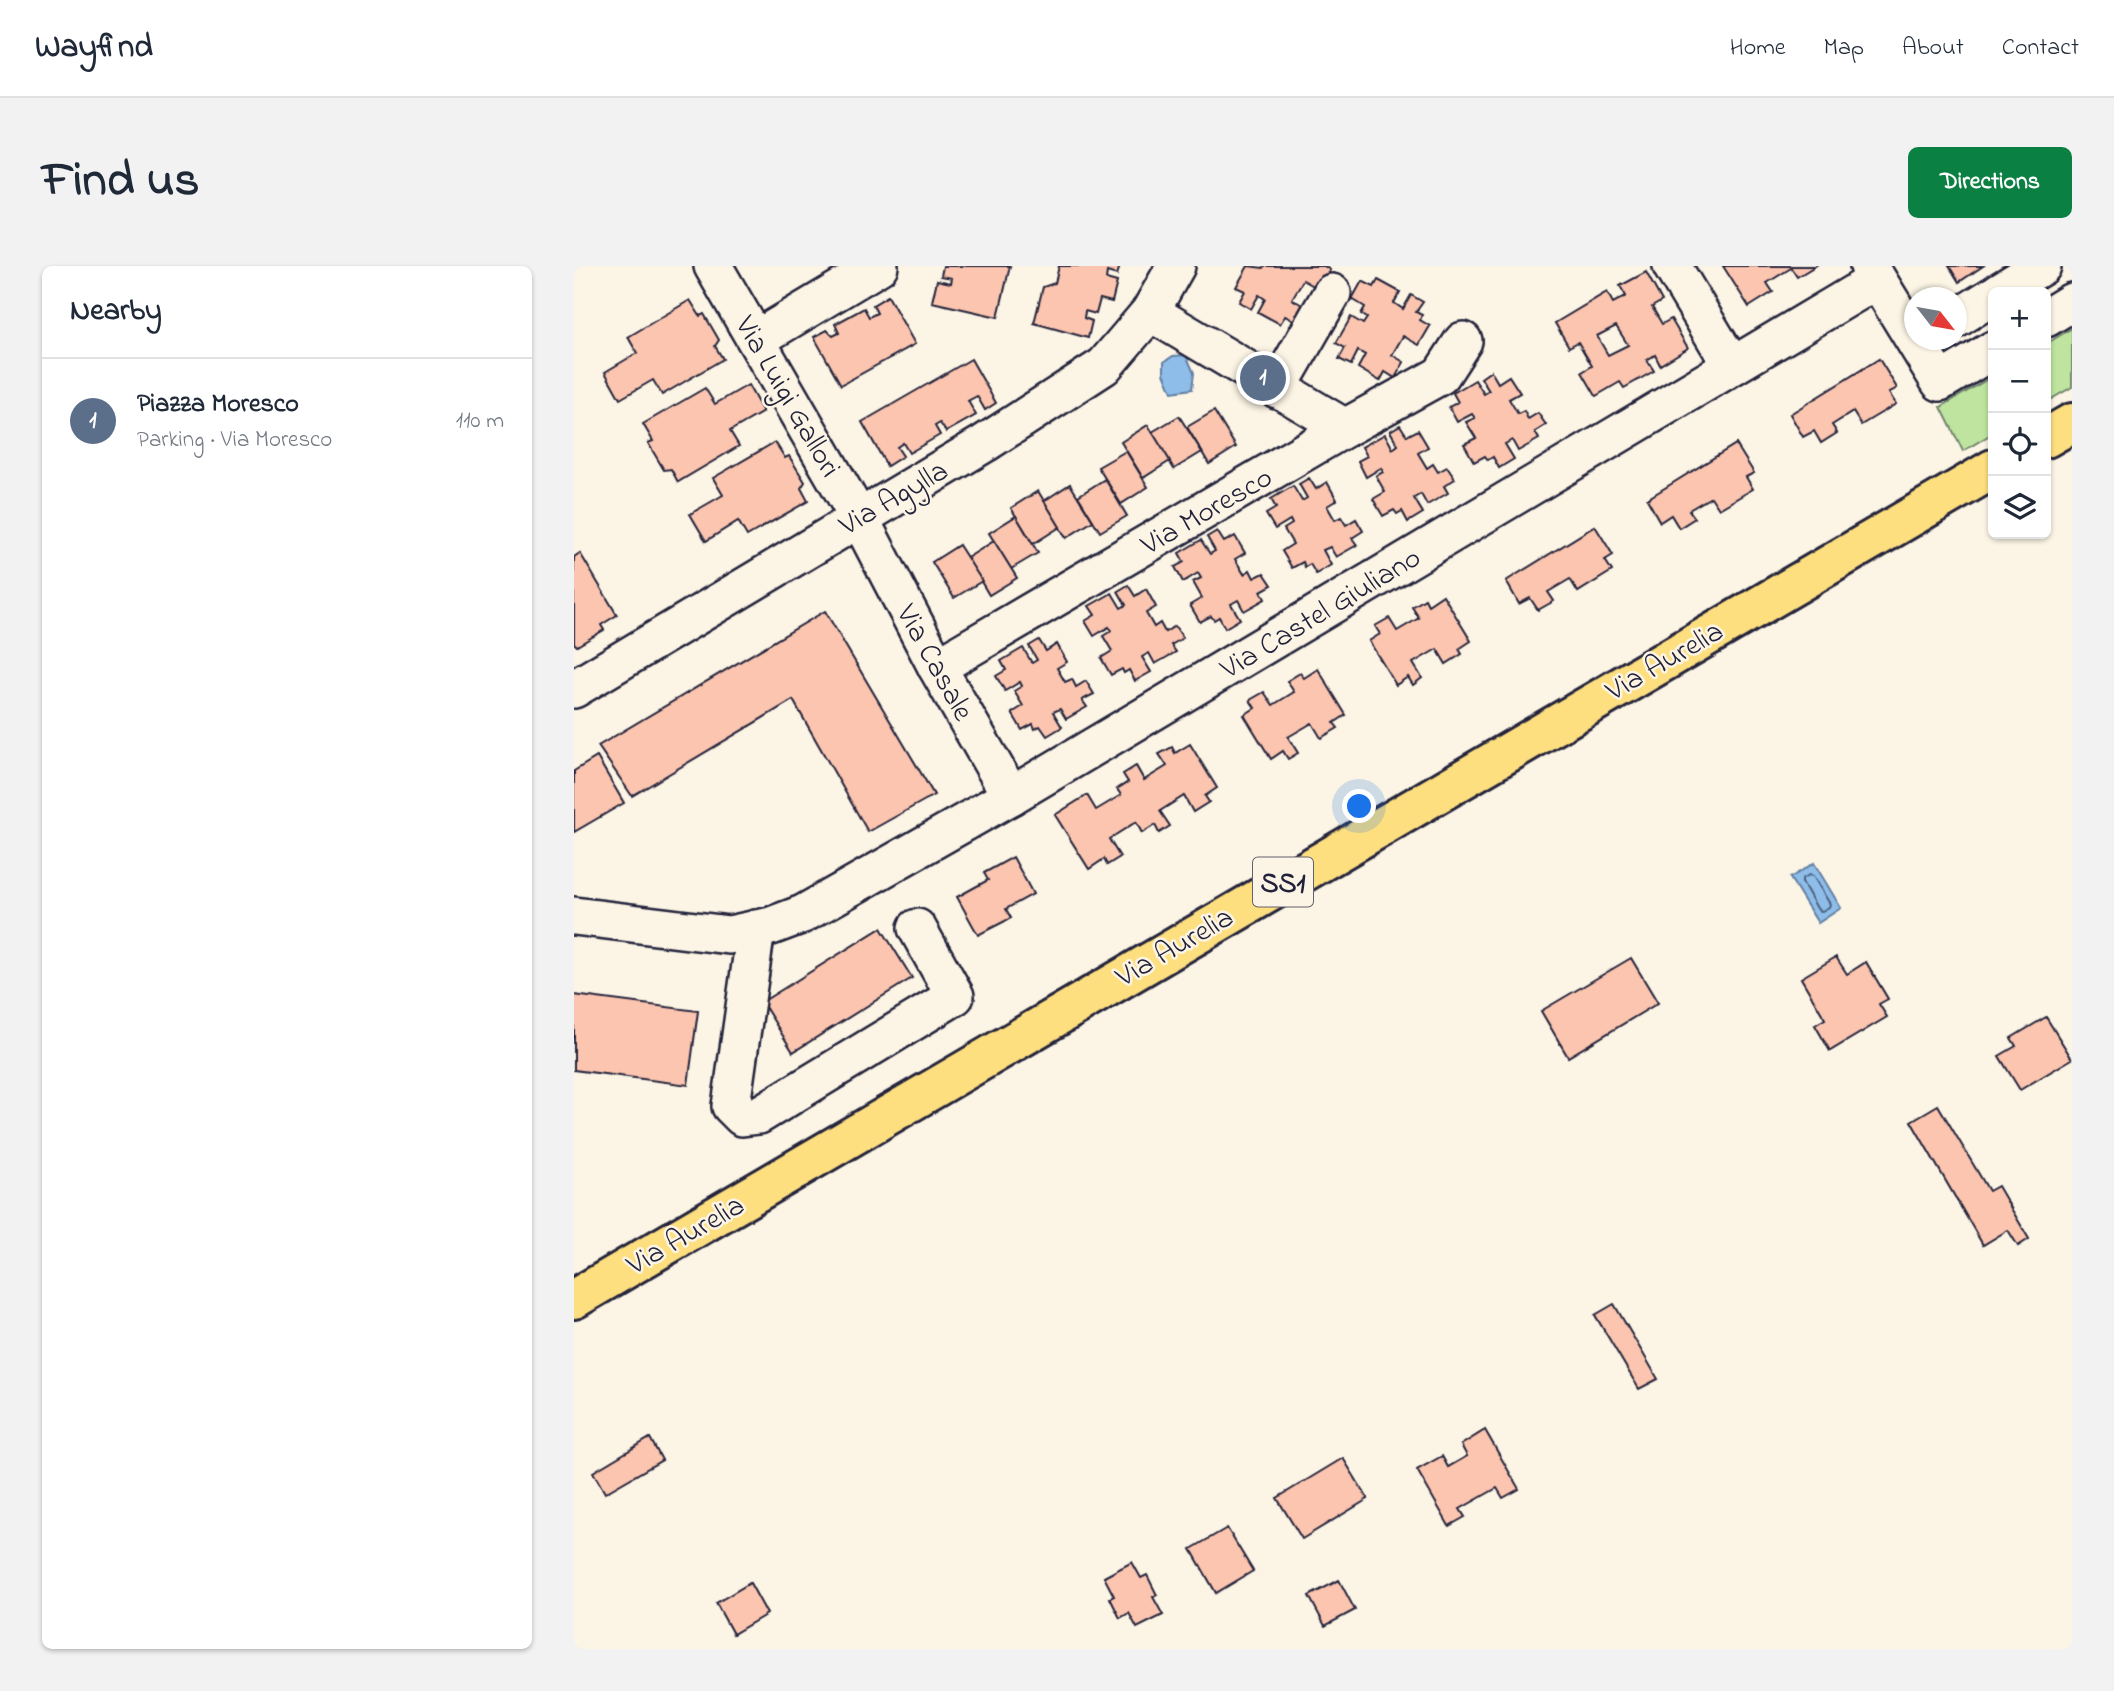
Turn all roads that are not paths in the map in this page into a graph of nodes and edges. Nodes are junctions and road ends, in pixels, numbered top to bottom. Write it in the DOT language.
graph roads {
  1 [pos="713,266"];
  2 [pos="880,266"];
  3 [pos="1176,266"];
  4 [pos="1672,266"];
  5 [pos="2042,266"];
  6 [pos="1873,273"];
  7 [pos="2007,287"];
  8 [pos="1332,293"];
  9 [pos="1988,299"];
  10 [pos="2072,302"];
  11 [pos="1967,312"];
  12 [pos="1150,313"];
  13 [pos="2051,315"];
  14 [pos="1904,319"];
  15 [pos="757,338"];
  16 [pos="1463,341"];
  17 [pos="1924,350"];
  18 [pos="1988,353"];
  19 [pos="1732,366"];
  20 [pos="1277,388"];
  21 [pos="2072,423"];
  22 [pos="1345,428"];
  23 [pos="2051,435"];
  24 [pos="1988,472"];
  25 [pos="862,522"];
  26 [pos="937,667"];
  27 [pos="574,689"];
  28 [pos="1011,796"];
  29 [pos="574,916"];
  30 [pos="917,928"];
  31 [pos="756,929"];
  32 [pos="574,1299"];
  1 -- 15 [label="street, Via Luigi Gallori"];
  2 -- 15 [label="street"];
  3 -- 12 [label="street, Via Agylla"];
  4 -- 19 [label="street"];
  5 -- 7 [label="street"];
  6 -- 14 [label="street"];
  6 -- 19 [label="street, Via Castel Giuliano"];
  8 -- 20 [label="street"];
  9 -- 11 [label="street"];
  10 -- 13 [label="street"];
  12 -- 20 [label="street"];
  12 -- 25 [label="street, Via Agylla"];
  15 -- 25 [label="street, Via Luigi Gallori"];
  16 -- 22 [label="street, Via Moresco"];
  17 -- 18 [label="street"];
  19 -- 28 [label="street, Via Castel Giuliano"];
  20 -- 22 [label="street"];
  21 -- 23 [label="main road"];
  22 -- 26 [label="street, Via Moresco"];
  24 -- 32 [label="main road, Via Aurelia / SS1"];
  25 -- 26 [label="street, Via Casale"];
  25 -- 27 [label="street, Via Agylla"];
  26 -- 28 [label="street, Via Casale"];
  28 -- 31 [label="street, Via Castel Giuliano"];
  29 -- 31 [label="street, Via Castel Giuliano"];
  30 -- 31 [label="street"];
}
